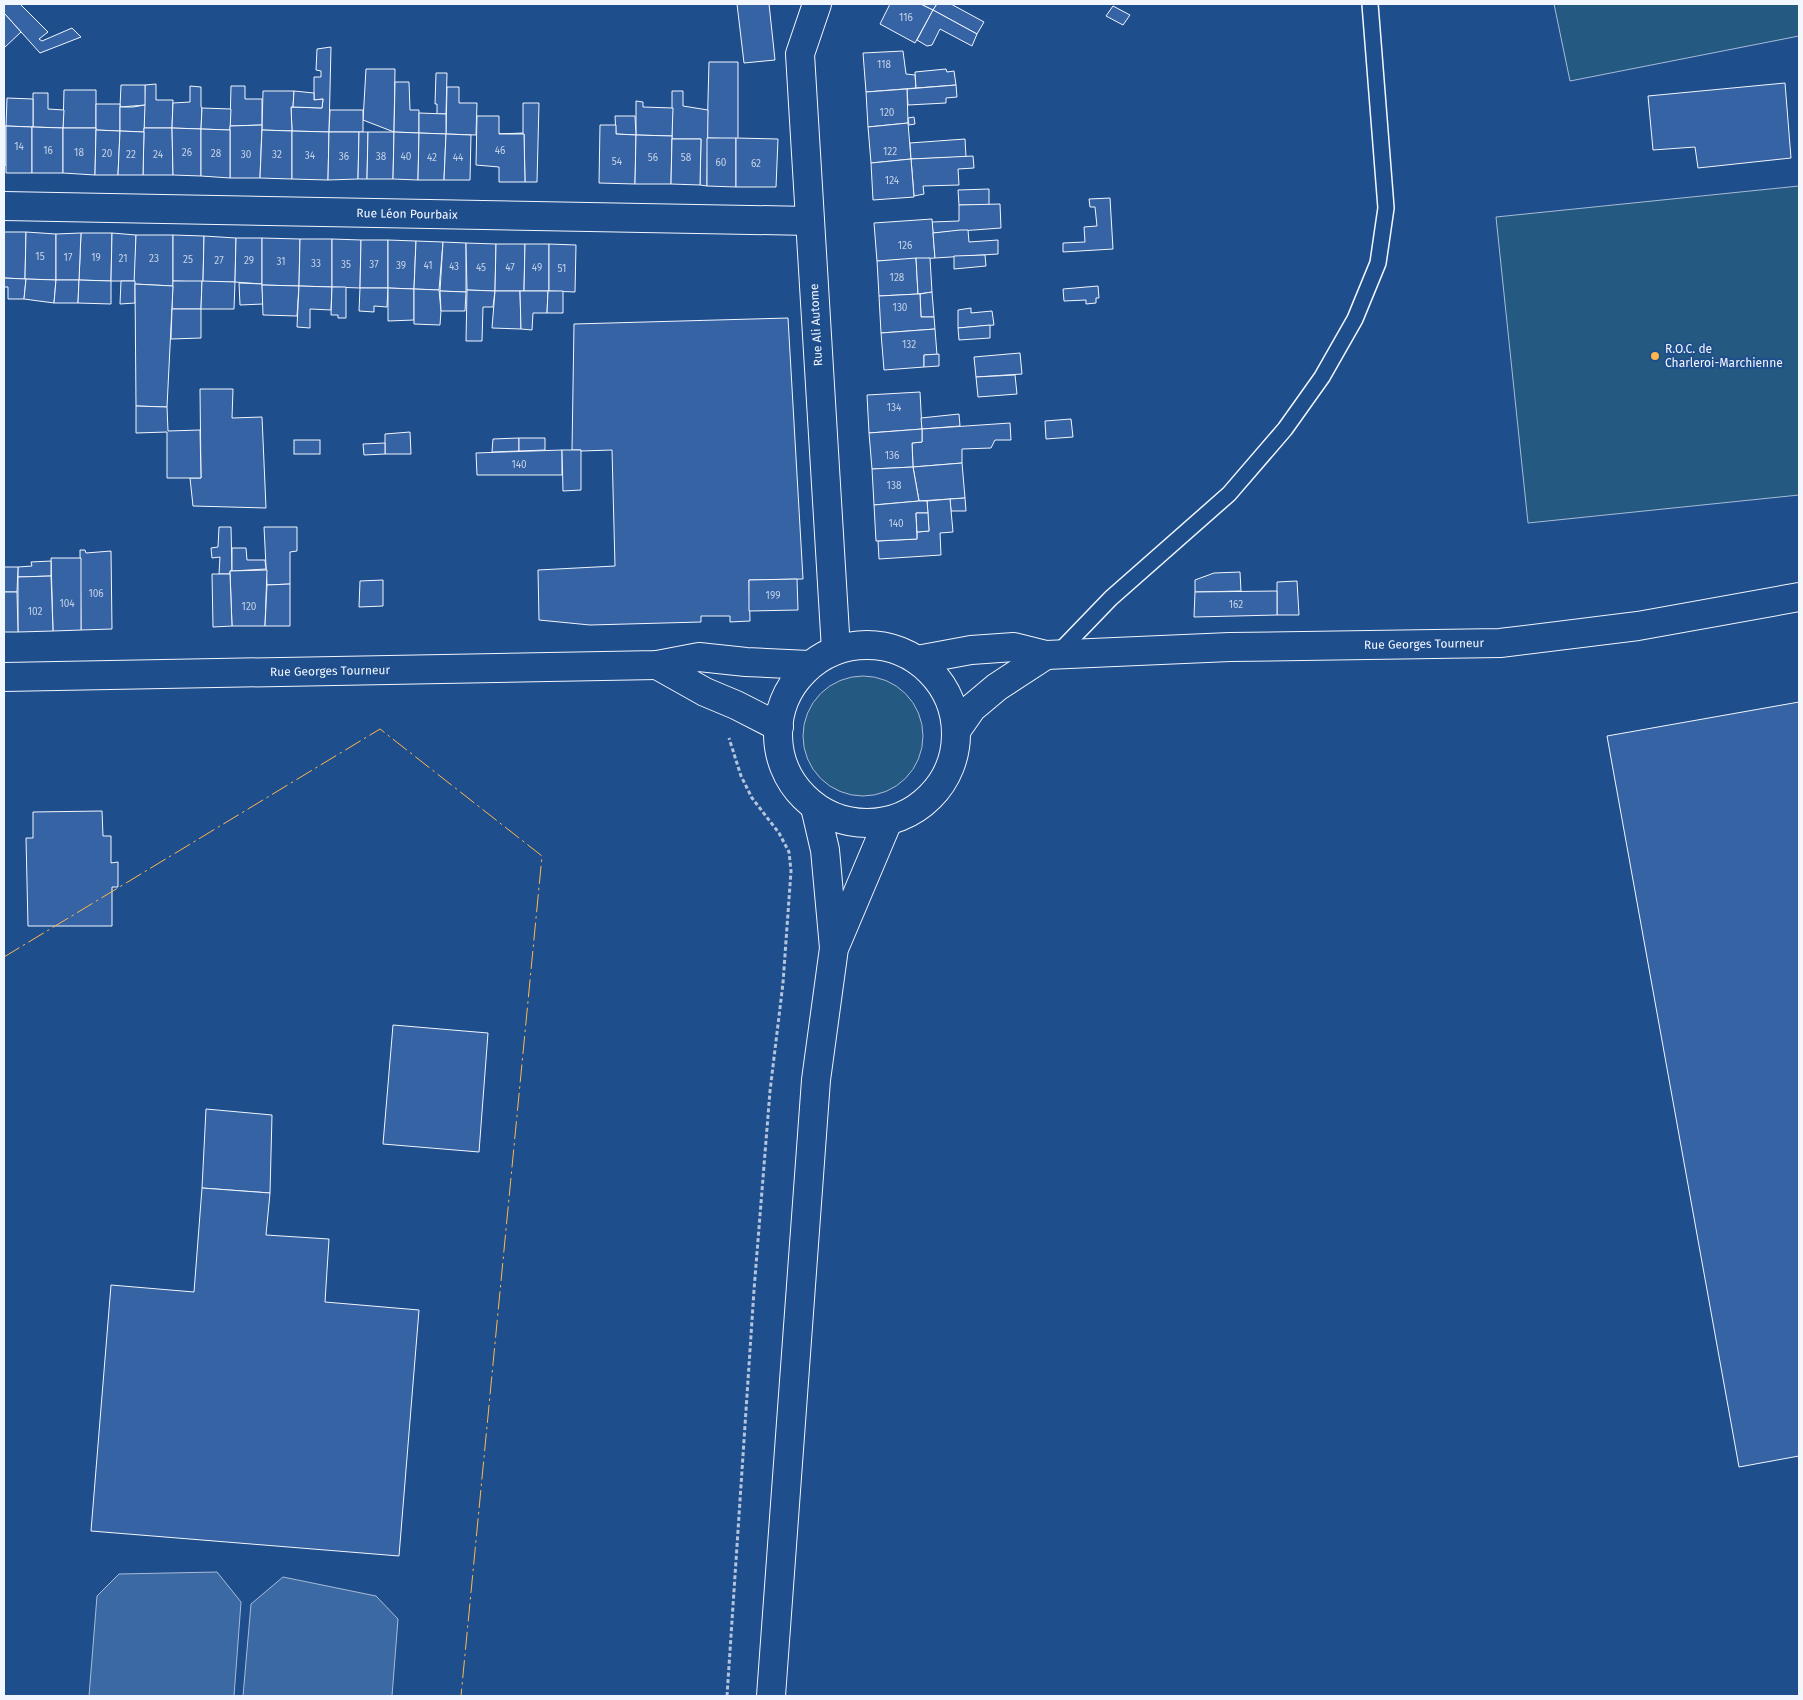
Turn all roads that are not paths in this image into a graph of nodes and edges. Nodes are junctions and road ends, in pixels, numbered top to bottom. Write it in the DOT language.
graph roads {
  1 [pos="817,4"];
  2 [pos="1370,4"];
  3 [pos="4,206"];
  4 [pos="810,221"];
  5 [pos="1799,597"];
  6 [pos="836,650"];
  7 [pos="1051,655"];
  8 [pos="917,660"];
  9 [pos="657,664"];
  10 [pos="809,665"];
  11 [pos="4,677"];
  12 [pos="779,727"];
  13 [pos="956,731"];
  14 [pos="815,807"];
  15 [pos="888,821"];
  16 [pos="834,948"];
  17 [pos="771,1696"];
  1 -- 4 [label="street, Rue Ali Autome"];
  2 -- 7 [label="lane"];
  3 -- 4 [label="street, Rue Léon Pourbaix"];
  4 -- 6 [label="street, Rue Ali Autome"];
  5 -- 7 [label="street, Rue Georges Tourneur"];
  6 -- 8 [label="street"];
  6 -- 10 [label="street"];
  7 -- 8 [label="street, Rue Georges Tourneur"];
  7 -- 13 [label="street"];
  8 -- 13 [label="street"];
  9 -- 10 [label="street, Rue Georges Tourneur"];
  9 -- 11 [label="street, Rue Georges Tourneur"];
  9 -- 12 [label="street"];
  10 -- 12 [label="street"];
  12 -- 14 [label="street"];
  13 -- 15 [label="street"];
  14 -- 15 [label="street"];
  14 -- 16 [label="street"];
  15 -- 16 [label="street"];
  16 -- 17 [label="street"];
}
